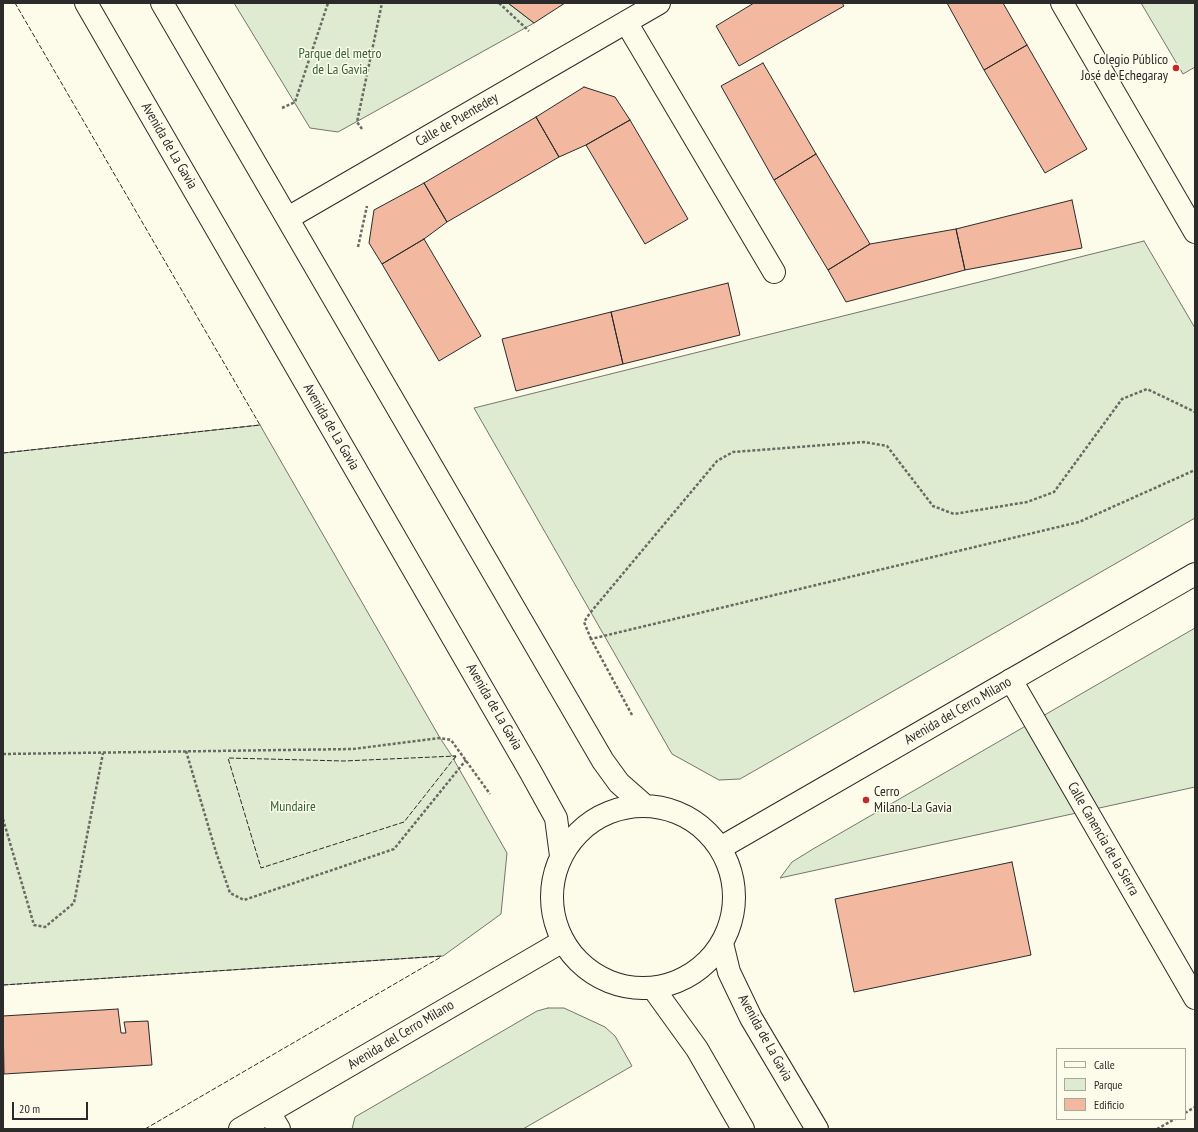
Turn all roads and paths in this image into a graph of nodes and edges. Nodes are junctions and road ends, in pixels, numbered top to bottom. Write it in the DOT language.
graph roads {
  1 [pos="86,3"];
  2 [pos="162,3"];
  3 [pos="328,3"];
  4 [pos="382,3"];
  5 [pos="499,3"];
  6 [pos="660,3"];
  7 [pos="1062,3"];
  8 [pos="626,22"];
  9 [pos="529,31"];
  10 [pos="282,108"];
  11 [pos="362,129"];
  12 [pos="367,206"];
  13 [pos="288,218"];
  14 [pos="1195,232"];
  15 [pos="358,247"];
  16 [pos="774,272"];
  17 [pos="1195,412"];
  18 [pos="1195,470"];
  19 [pos="1195,574"];
  20 [pos="591,639"];
  21 [pos="1011,680"];
  22 [pos="632,715"];
  23 [pos="186,751"];
  24 [pos="103,753"];
  25 [pos="3,754"];
  26 [pos="466,760"];
  27 [pos="490,794"];
  28 [pos="644,805"];
  29 [pos="3,820"];
  30 [pos="722,847"];
  31 [pos="561,856"];
  32 [pos="563,941"];
  33 [pos="722,943"];
  34 [pos="653,988"];
  35 [pos="1195,998"];
  36 [pos="1195,1107"];
  37 [pos="1186,1112"];
  38 [pos="1173,1120"];
  39 [pos="274,1121"];
  40 [pos="240,1129"];
  41 [pos="743,1129"];
  42 [pos="817,1129"];
  43 [pos="1157,1129"];
  1 -- 31 [label="main road, Avenida de La Gavia"];
  2 -- 13 [label="main road"];
  3 -- 10 [label="path"];
  4 -- 11 [label="path"];
  5 -- 9 [label="path"];
  6 -- 8 [label="main road, Calle de Puentedey"];
  7 -- 14 [label="main road"];
  8 -- 13 [label="main road, Calle de Puentedey"];
  8 -- 16 [label="main road"];
  12 -- 15 [label="path"];
  13 -- 28 [label="main road"];
  17 -- 20 [label="path"];
  18 -- 20 [label="path"];
  19 -- 21 [label="main road, Avenida del Cerro Milano"];
  20 -- 22 [label="path"];
  21 -- 30 [label="main road, Avenida del Cerro Milano"];
  21 -- 35 [label="main road, Calle Canencia de la Sierra"];
  23 -- 24 [label="path"];
  23 -- 26 [label="path"];
  23 -- 26 [label="path"];
  24 -- 25 [label="path"];
  24 -- 29 [label="path"];
  26 -- 27 [label="path"];
  28 -- 30 [label="main road"];
  28 -- 31 [label="main road"];
  30 -- 33 [label="main road"];
  31 -- 32 [label="main road"];
  32 -- 34 [label="main road"];
  32 -- 39 [label="main road, Avenida del Cerro Milano"];
  33 -- 34 [label="main road"];
  33 -- 42 [label="main road, Avenida de La Gavia"];
  34 -- 41 [label="main road"];
  36 -- 37 [label="path"];
  38 -- 43 [label="path"];
  39 -- 40 [label="main road, Avenida del Cerro Milano"];
}
